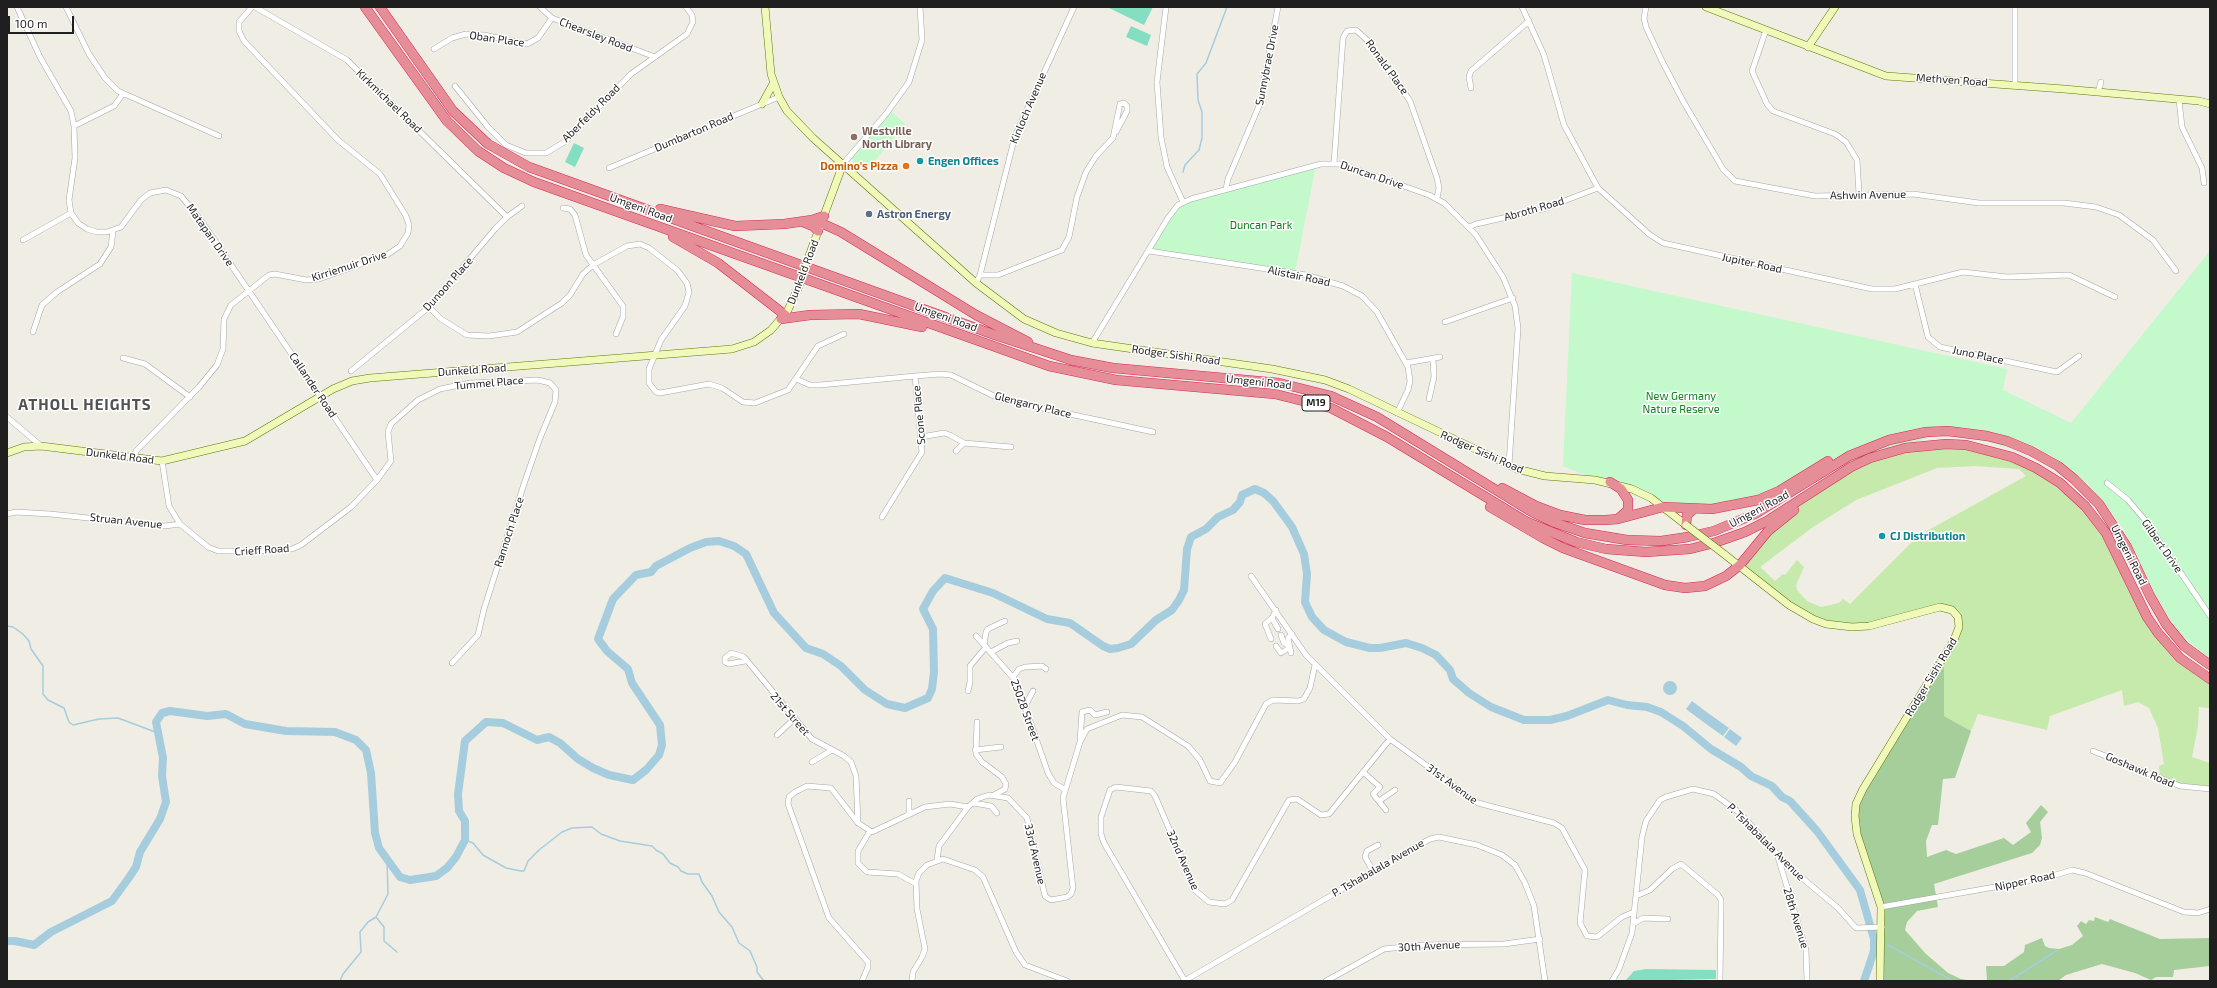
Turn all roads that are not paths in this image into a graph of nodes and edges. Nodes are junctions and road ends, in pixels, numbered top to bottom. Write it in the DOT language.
graph roads {
  1 [pos="17,7"];
  2 [pos="66,7"];
  3 [pos="254,7"];
  4 [pos="365,7"];
  5 [pos="380,7"];
  6 [pos="540,7"];
  7 [pos="686,7"];
  8 [pos="765,7"];
  9 [pos="920,7"];
  10 [pos="1074,7"];
  11 [pos="1166,7"];
  12 [pos="1278,7"];
  13 [pos="1522,7"];
  14 [pos="1646,7"];
  15 [pos="1706,7"];
  16 [pos="1836,7"];
  17 [pos="2015,7"];
  18 [pos="552,18"];
  19 [pos="1529,21"];
  20 [pos="1766,30"];
  21 [pos="1817,32"];
  22 [pos="1808,47"];
  23 [pos="434,49"];
  24 [pos="1823,52"];
  25 [pos="655,57"];
  26 [pos="2101,82"];
  27 [pos="773,84"];
  28 [pos="2015,85"];
  29 [pos="455,86"];
  30 [pos="1471,88"];
  31 [pos="2098,92"];
  32 [pos="123,94"];
  33 [pos="779,97"];
  34 [pos="134,99"];
  35 [pos="2179,100"];
  36 [pos="118,104"];
  37 [pos="762,104"];
  38 [pos="2210,104"];
  39 [pos="74,126"];
  40 [pos="1116,132"];
  41 [pos="219,136"];
  42 [pos="1334,163"];
  43 [pos="843,164"];
  44 [pos="609,168"];
  45 [pos="2204,183"];
  46 [pos="1598,188"];
  47 [pos="1226,189"];
  48 [pos="566,194"];
  49 [pos="1859,194"];
  50 [pos="606,196"];
  51 [pos="1437,198"];
  52 [pos="1183,202"];
  53 [pos="522,206"];
  54 [pos="563,208"];
  55 [pos="71,213"];
  56 [pos="507,217"];
  57 [pos="803,222"];
  58 [pos="821,223"];
  59 [pos="1469,227"];
  60 [pos="113,231"];
  61 [pos="23,240"];
  62 [pos="1149,251"];
  63 [pos="593,265"];
  64 [pos="2176,271"];
  65 [pos="980,275"];
  66 [pos="976,283"];
  67 [pos="1915,284"];
  68 [pos="249,292"];
  69 [pos="2115,297"];
  70 [pos="1513,298"];
  71 [pos="429,307"];
  72 [pos="785,315"];
  73 [pos="1445,322"];
  74 [pos="34,332"];
  75 [pos="616,334"];
  76 [pos="844,334"];
  77 [pos="1092,343"];
  78 [pos="997,348"];
  79 [pos="1051,354"];
  80 [pos="653,356"];
  81 [pos="2079,356"];
  82 [pos="1440,357"];
  83 [pos="123,358"];
  84 [pos="1433,359"];
  85 [pos="1406,363"];
  86 [pos="351,371"];
  87 [pos="916,376"];
  88 [pos="796,379"];
  89 [pos="557,395"];
  90 [pos="321,396"];
  91 [pos="190,397"];
  92 [pos="1429,399"];
  93 [pos="1397,413"];
  94 [pos="7,418"];
  95 [pos="1948,431"];
  96 [pos="1153,432"];
  97 [pos="921,437"];
  98 [pos="1414,441"];
  99 [pos="964,443"];
  100 [pos="41,446"];
  101 [pos="1011,447"];
  102 [pos="956,451"];
  103 [pos="7,453"];
  104 [pos="1870,458"];
  105 [pos="134,459"];
  106 [pos="162,461"];
  107 [pos="1509,465"];
  108 [pos="1442,472"];
  109 [pos="377,480"];
  110 [pos="1610,482"];
  111 [pos="2107,483"];
  112 [pos="1663,507"];
  113 [pos="1694,509"];
  114 [pos="7,514"];
  115 [pos="882,517"];
  116 [pos="1618,519"];
  117 [pos="180,524"];
  118 [pos="1686,525"];
  119 [pos="1740,565"];
  120 [pos="1251,576"];
  121 [pos="1276,610"];
  122 [pos="2210,616"];
  123 [pos="1272,618"];
  124 [pos="1005,621"];
  125 [pos="1278,629"];
  126 [pos="1292,634"];
  127 [pos="1281,635"];
  128 [pos="976,636"];
  129 [pos="1271,639"];
  130 [pos="1017,641"];
  131 [pos="985,646"];
  132 [pos="1276,646"];
  133 [pos="1289,649"];
  134 [pos="991,652"];
  135 [pos="745,661"];
  136 [pos="452,663"];
  137 [pos="1315,665"];
  138 [pos="2210,665"];
  139 [pos="1046,669"];
  140 [pos="1013,677"];
  141 [pos="2210,679"];
  142 [pos="968,691"];
  143 [pos="1033,691"];
  144 [pos="1025,706"];
  145 [pos="1107,712"];
  146 [pos="794,718"];
  147 [pos="977,722"];
  148 [pos="777,735"];
  149 [pos="1390,739"];
  150 [pos="1080,742"];
  151 [pos="1001,747"];
  152 [pos="832,750"];
  153 [pos="975,750"];
  154 [pos="2093,751"];
  155 [pos="812,762"];
  156 [pos="1363,772"];
  157 [pos="1064,789"];
  158 [pos="2210,789"];
  159 [pos="1395,790"];
  160 [pos="994,795"];
  161 [pos="909,801"];
  162 [pos="1379,801"];
  163 [pos="973,803"];
  164 [pos="968,807"];
  165 [pos="1386,810"];
  166 [pos="908,813"];
  167 [pos="996,813"];
  168 [pos="858,823"];
  169 [pos="870,831"];
  170 [pos="1378,844"];
  171 [pos="1778,857"];
  172 [pos="937,860"];
  173 [pos="1373,871"];
  174 [pos="916,884"];
  175 [pos="1636,896"];
  176 [pos="1881,908"];
  177 [pos="2210,909"];
  178 [pos="1634,912"];
  179 [pos="1668,919"];
  180 [pos="1633,924"];
  181 [pos="1879,927"];
  182 [pos="1540,939"];
  183 [pos="862,981"];
  184 [pos="912,981"];
  185 [pos="1067,981"];
  186 [pos="1185,981"];
  187 [pos="1326,981"];
  188 [pos="1545,981"];
  189 [pos="1612,981"];
  190 [pos="1720,981"];
  191 [pos="1807,981"];
  192 [pos="1880,981"];
  1 -- 39 [label="street"];
  2 -- 32 [label="street"];
  3 -- 56 [label="street, Kirkmichael Road"];
  3 -- 68 [label="street, Kirriemuir Drive"];
  4 -- 48 [label="highway, Umgeni Road / M19"];
  5 -- 50 [label="highway, Umgeni Road / M19"];
  6 -- 18 [label="street, Chearsley Road"];
  7 -- 25 [label="street, Aberfeldy Road"];
  8 -- 27 [label="street, Rodger Sishi Road"];
  9 -- 43 [label="street"];
  10 -- 65 [label="street, Kinloch Avenue"];
  11 -- 52 [label="street"];
  12 -- 47 [label="street, Sunnybrae Drive"];
  13 -- 19 [label="street, Jupiter Road"];
  14 -- 49 [label="street, Ashwin Avenue"];
  15 -- 20 [label="street, Methven Road"];
  16 -- 21 [label="street"];
  17 -- 28 [label="street"];
  18 -- 23 [label="street, Oban Place"];
  18 -- 25 [label="street, Chearsley Road"];
  19 -- 30 [label="street"];
  19 -- 46 [label="street, Jupiter Road"];
  20 -- 22 [label="street, Methven Road"];
  20 -- 49 [label="street"];
  21 -- 22 [label="street"];
  21 -- 24 [label="street"];
  22 -- 24 [label="street, Methven Road"];
  24 -- 28 [label="street, Methven Road"];
  25 -- 29 [label="street, Aberfeldy Road"];
  26 -- 31 [label="street"];
  27 -- 33 [label="street, Rodger Sishi Road"];
  27 -- 37 [label="street"];
  28 -- 31 [label="street, Methven Road"];
  31 -- 35 [label="street, Methven Road"];
  32 -- 34 [label="street"];
  32 -- 36 [label="street"];
  33 -- 37 [label="street, Dumbarton Road"];
  33 -- 43 [label="street, Rodger Sishi Road"];
  34 -- 36 [label="street"];
  34 -- 41 [label="street"];
  35 -- 38 [label="street, Methven Road"];
  35 -- 45 [label="street"];
  36 -- 39 [label="street"];
  37 -- 44 [label="street, Dumbarton Road"];
  39 -- 55 [label="street"];
  40 -- 40 [label="street"];
  40 -- 65 [label="street"];
  42 -- 47 [label="street, Duncan Drive"];
  42 -- 51 [label="street, Duncan Drive"];
  42 -- 51 [label="street, Ronald Place"];
  43 -- 58 [label="street, Dunkeld Road"];
  43 -- 66 [label="street, Rodger Sishi Road"];
  46 -- 59 [label="street, Abroth Road"];
  46 -- 67 [label="street, Jupiter Road"];
  47 -- 52 [label="street, Duncan Drive"];
  48 -- 72 [label="highway"];
  48 -- 78 [label="highway, Umgeni Road / M19"];
  49 -- 64 [label="street, Ashwin Avenue"];
  50 -- 57 [label="highway"];
  50 -- 79 [label="highway, Umgeni Road / M19"];
  51 -- 59 [label="street, Duncan Drive"];
  52 -- 62 [label="street, Duncan Drive"];
  53 -- 56 [label="street, Dunoon Place"];
  54 -- 63 [label="street"];
  55 -- 60 [label="street"];
  55 -- 61 [label="street"];
  56 -- 71 [label="street, Dunoon Place"];
  57 -- 58 [label="highway"];
  57 -- 58 [label="highway"];
  58 -- 72 [label="street, Dunkeld Road, bridge"];
  58 -- 79 [label="highway"];
  59 -- 70 [label="street, Duncan Drive"];
  60 -- 68 [label="street, Matapan Drive"];
  60 -- 74 [label="street"];
  62 -- 77 [label="street, Duncan Drive"];
  62 -- 85 [label="street, Alistair Road"];
  63 -- 71 [label="street"];
  63 -- 75 [label="street"];
  63 -- 80 [label="street"];
  65 -- 66 [label="street, Kinloch Avenue"];
  66 -- 77 [label="street, Rodger Sishi Road"];
  67 -- 69 [label="street, Jupiter Road"];
  67 -- 81 [label="street, Juno Place"];
  68 -- 90 [label="street, Callander Road"];
  68 -- 91 [label="street, Kirriemuir Drive"];
  70 -- 73 [label="street"];
  70 -- 107 [label="street, Duncan Drive"];
  71 -- 86 [label="street, Dunoon Place"];
  72 -- 78 [label="highway"];
  72 -- 80 [label="street, Dunkeld Road"];
  76 -- 88 [label="street"];
  77 -- 93 [label="street, Rodger Sishi Road"];
  78 -- 108 [label="highway, Umgeni Road / M19"];
  79 -- 98 [label="highway, Umgeni Road / M19"];
  80 -- 88 [label="street"];
  80 -- 90 [label="street, Dunkeld Road"];
  82 -- 84 [label="street"];
  83 -- 91 [label="street"];
  84 -- 85 [label="street"];
  84 -- 92 [label="street"];
  85 -- 93 [label="street, Alistair Road"];
  87 -- 88 [label="street, Scone Place"];
  87 -- 96 [label="street, Glengarry Place"];
  87 -- 97 [label="street, Scone Place"];
  89 -- 109 [label="street, Tummel Place"];
  89 -- 136 [label="street, Rannoch Place"];
  90 -- 106 [label="street, Dunkeld Road"];
  90 -- 109 [label="street, Callander Road"];
  91 -- 105 [label="street, Kirriemuir Drive"];
  93 -- 107 [label="street, Rodger Sishi Road"];
  94 -- 100 [label="street"];
  95 -- 98 [label="highway, Umgeni Road / M19"];
  95 -- 113 [label="highway"];
  95 -- 138 [label="highway, Umgeni Road / M19"];
  97 -- 99 [label="street"];
  97 -- 115 [label="street, Scone Place"];
  98 -- 116 [label="highway"];
  99 -- 101 [label="street"];
  99 -- 102 [label="street"];
  100 -- 103 [label="street, Dunkeld Road"];
  100 -- 105 [label="street, Dunkeld Road"];
  104 -- 108 [label="highway, Umgeni Road / M19"];
  104 -- 119 [label="highway"];
  104 -- 141 [label="highway, Umgeni Road / M19"];
  105 -- 106 [label="street, Dunkeld Road"];
  106 -- 117 [label="street, Struan Avenue"];
  107 -- 110 [label="street, Rodger Sishi Road"];
  108 -- 119 [label="highway"];
  109 -- 117 [label="street, Crieff Road"];
  110 -- 112 [label="street, Rodger Sishi Road"];
  110 -- 116 [label="highway"];
  111 -- 122 [label="street, Gilbert Drive"];
  112 -- 113 [label="highway"];
  112 -- 116 [label="highway"];
  112 -- 118 [label="street, Rodger Sishi Road"];
  113 -- 118 [label="highway"];
  114 -- 117 [label="street, Struan Avenue"];
  118 -- 119 [label="street, Rodger Sishi Road, bridge"];
  119 -- 176 [label="street, Rodger Sishi Road"];
  120 -- 121 [label="street, 31st Avenue"];
  121 -- 123 [label="street"];
  121 -- 126 [label="street, 31st Avenue"];
  123 -- 125 [label="street"];
  123 -- 129 [label="street"];
  124 -- 131 [label="street"];
  126 -- 133 [label="street"];
  126 -- 137 [label="street, 31st Avenue"];
  127 -- 133 [label="street"];
  128 -- 131 [label="street, 25028 Street"];
  130 -- 134 [label="street"];
  131 -- 134 [label="street, 25028 Street"];
  131 -- 142 [label="street"];
  132 -- 133 [label="street"];
  134 -- 140 [label="street, 25028 Street"];
  135 -- 146 [label="street, 21st Street"];
  137 -- 149 [label="street, 31st Avenue"];
  137 -- 150 [label="street, 33rd Avenue"];
  139 -- 140 [label="street"];
  140 -- 144 [label="street, 25028 Street"];
  143 -- 144 [label="street"];
  144 -- 157 [label="street, 25028 Street"];
  145 -- 150 [label="street"];
  146 -- 148 [label="street"];
  146 -- 152 [label="street, 21st Street"];
  147 -- 153 [label="street"];
  149 -- 156 [label="street, 32nd Avenue"];
  149 -- 178 [label="street, 31st Avenue"];
  150 -- 157 [label="street, 33rd Avenue"];
  151 -- 153 [label="street"];
  152 -- 155 [label="street"];
  152 -- 168 [label="street, 21st Street"];
  153 -- 160 [label="street"];
  154 -- 158 [label="street, Goshawk Road"];
  156 -- 162 [label="street"];
  156 -- 186 [label="street, 32nd Avenue"];
  157 -- 160 [label="street, 33rd Avenue"];
  159 -- 162 [label="street"];
  160 -- 163 [label="street"];
  161 -- 166 [label="street"];
  162 -- 165 [label="street"];
  163 -- 164 [label="street"];
  163 -- 167 [label="street"];
  164 -- 166 [label="street"];
  164 -- 172 [label="street"];
  166 -- 169 [label="street"];
  168 -- 169 [label="street"];
  168 -- 183 [label="street"];
  169 -- 174 [label="street"];
  170 -- 173 [label="street"];
  171 -- 175 [label="street, P. Tshabalala Avenue"];
  171 -- 181 [label="street, P. Tshabalala Avenue"];
  171 -- 191 [label="street, 28th Avenue"];
  172 -- 174 [label="street"];
  172 -- 185 [label="street"];
  173 -- 182 [label="street, P. Tshabalala Avenue"];
  173 -- 186 [label="street, P. Tshabalala Avenue"];
  174 -- 184 [label="street"];
  175 -- 178 [label="street, P. Tshabalala Avenue"];
  175 -- 190 [label="street"];
  176 -- 177 [label="street, Nipper Road"];
  176 -- 181 [label="street, Rodger Sishi Road"];
  178 -- 180 [label="street, P. Tshabalala Avenue"];
  179 -- 180 [label="street"];
  180 -- 189 [label="street, P. Tshabalala Avenue"];
  181 -- 192 [label="street, Rodger Sishi Road"];
  182 -- 187 [label="street, 30th Avenue"];
  182 -- 188 [label="street, P. Tshabalala Avenue"];
}
